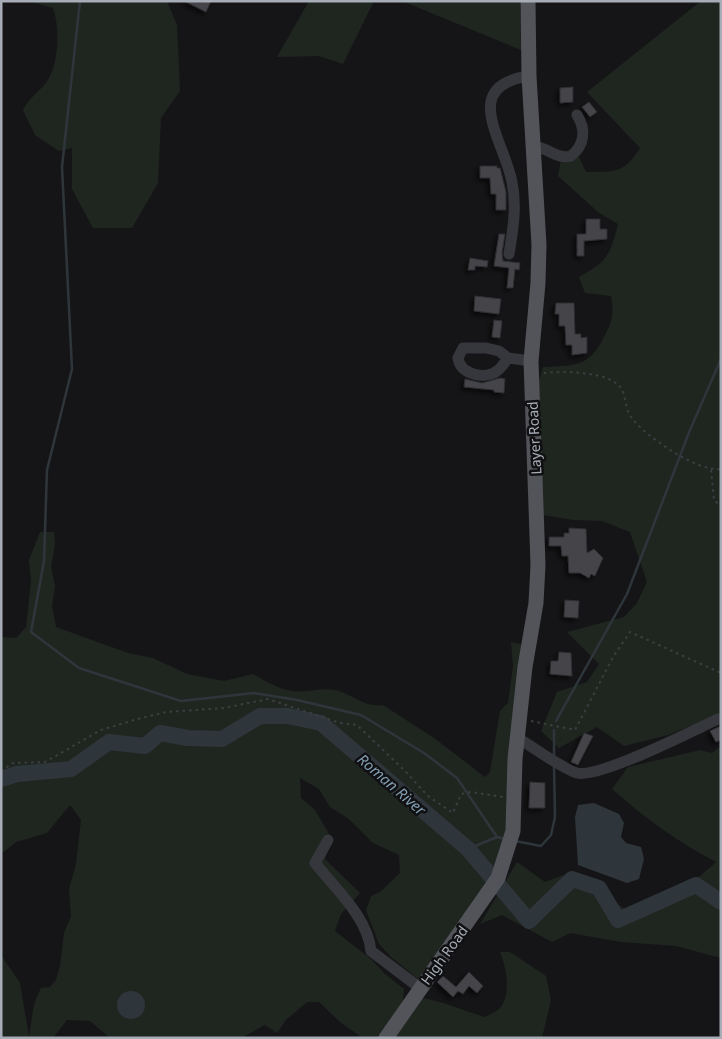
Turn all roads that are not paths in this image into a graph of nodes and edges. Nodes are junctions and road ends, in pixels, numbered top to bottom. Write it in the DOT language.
graph roads {
  1 [pos="528,1"];
  2 [pos="529,76"];
  3 [pos="577,115"];
  4 [pos="533,146"];
  5 [pos="509,254"];
  6 [pos="508,358"];
  7 [pos="532,368"];
  8 [pos="718,719"];
  9 [pos="518,738"];
  10 [pos="328,840"];
  11 [pos="497,879"];
  12 [pos="420,988"];
  13 [pos="386,1038"];
  1 -- 2 [label="main road, Layer Road"];
  2 -- 4 [label="main road, Layer Road"];
  2 -- 5 [label="lane"];
  3 -- 4 [label="lane"];
  4 -- 7 [label="main road, Layer Road"];
  6 -- 7 [label="lane"];
  7 -- 9 [label="main road, Layer Road"];
  8 -- 9 [label="lane"];
  9 -- 11 [label="main road, Layer Road"];
  10 -- 12 [label="lane"];
  11 -- 12 [label="main road, High Road"];
  12 -- 13 [label="main road, High Road"];
}
